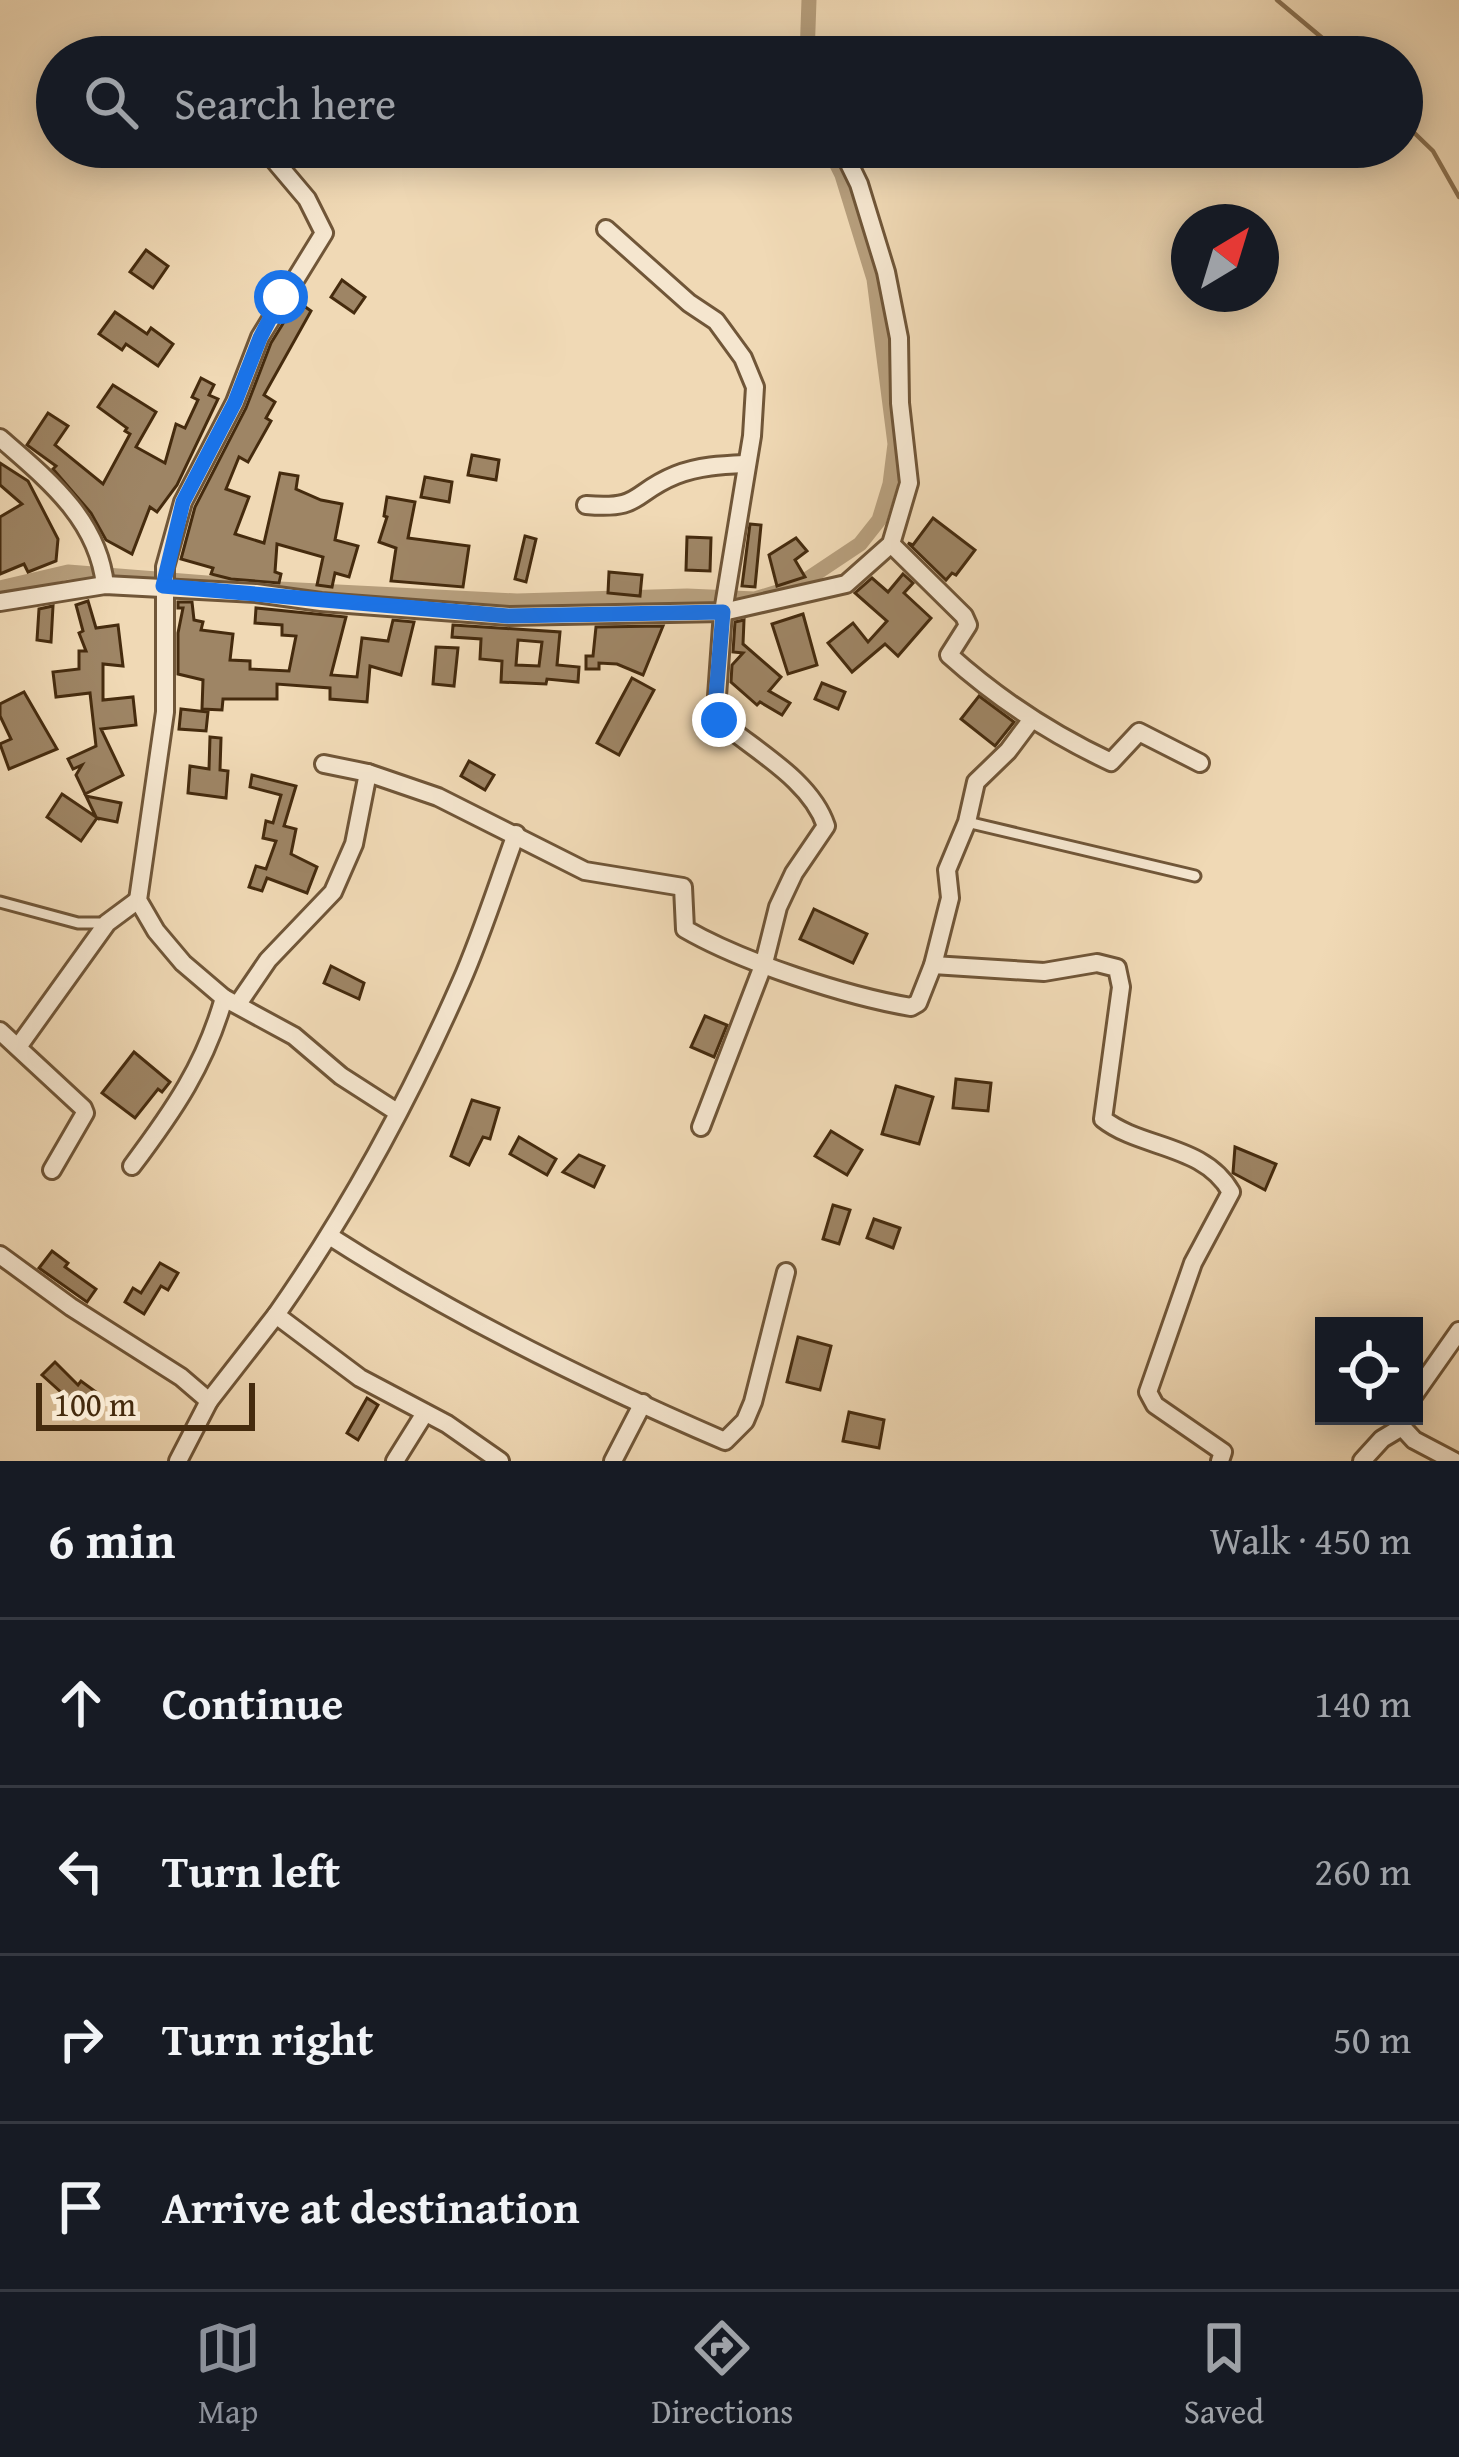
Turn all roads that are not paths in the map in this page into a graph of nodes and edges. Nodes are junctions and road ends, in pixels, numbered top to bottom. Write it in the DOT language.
graph roads {
  1 [pos="281,168"];
  2 [pos="850,168"];
  3 [pos="606,229"];
  4 [pos="0,438"];
  5 [pos="745,464"];
  6 [pos="586,505"];
  7 [pos="890,544"];
  8 [pos="104,576"];
  9 [pos="164,578"];
  10 [pos="0,602"];
  11 [pos="724,609"];
  12 [pos="1032,719"];
  13 [pos="324,764"];
  14 [pos="1200,764"];
  15 [pos="368,773"];
  16 [pos="968,822"];
  17 [pos="516,834"];
  18 [pos="1195,876"];
  19 [pos="138,900"];
  20 [pos="0,902"];
  21 [pos="107,922"];
  22 [pos="764,963"];
  23 [pos="934,965"];
  24 [pos="231,1001"];
  25 [pos="0,1031"];
  26 [pos="18,1047"];
  27 [pos="398,1112"];
  28 [pos="701,1127"];
  29 [pos="132,1166"];
  30 [pos="52,1170"];
  31 [pos="331,1237"];
  32 [pos="0,1255"];
  33 [pos="786,1272"];
  34 [pos="276,1315"];
  35 [pos="1459,1330"];
  36 [pos="1423,1382"];
  37 [pos="208,1401"];
  38 [pos="644,1403"];
  39 [pos="424,1413"];
  40 [pos="1399,1425"];
  41 [pos="1405,1425"];
  42 [pos="178,1461"];
  43 [pos="395,1461"];
  44 [pos="500,1461"];
  45 [pos="613,1461"];
  46 [pos="1220,1461"];
  47 [pos="1362,1461"];
  48 [pos="1454,1461"];
  1 -- 9 [label="street"];
  2 -- 7 [label="street"];
  3 -- 5 [label="street"];
  4 -- 8 [label="street"];
  5 -- 6 [label="street"];
  5 -- 11 [label="street"];
  7 -- 11 [label="street"];
  7 -- 12 [label="street"];
  8 -- 9 [label="street"];
  8 -- 10 [label="street"];
  9 -- 11 [label="street"];
  9 -- 19 [label="street"];
  11 -- 22 [label="street"];
  12 -- 14 [label="street"];
  12 -- 16 [label="street"];
  13 -- 15 [label="street"];
  15 -- 17 [label="street"];
  15 -- 24 [label="street"];
  16 -- 18 [label="lane"];
  16 -- 23 [label="street"];
  17 -- 22 [label="street"];
  17 -- 27 [label="street"];
  19 -- 21 [label="street"];
  19 -- 24 [label="street"];
  20 -- 21 [label="lane"];
  21 -- 26 [label="street"];
  22 -- 23 [label="street"];
  22 -- 28 [label="street"];
  23 -- 46 [label="street"];
  24 -- 27 [label="street"];
  24 -- 29 [label="street"];
  25 -- 26 [label="street"];
  26 -- 30 [label="street"];
  27 -- 31 [label="street"];
  31 -- 34 [label="street"];
  31 -- 38 [label="street"];
  32 -- 37 [label="street"];
  33 -- 38 [label="street"];
  34 -- 37 [label="street"];
  34 -- 39 [label="street"];
  35 -- 36 [label="street"];
  37 -- 42 [label="street"];
  38 -- 45 [label="street"];
  39 -- 43 [label="street"];
  39 -- 44 [label="street"];
  40 -- 47 [label="street"];
  41 -- 48 [label="street"];
}
